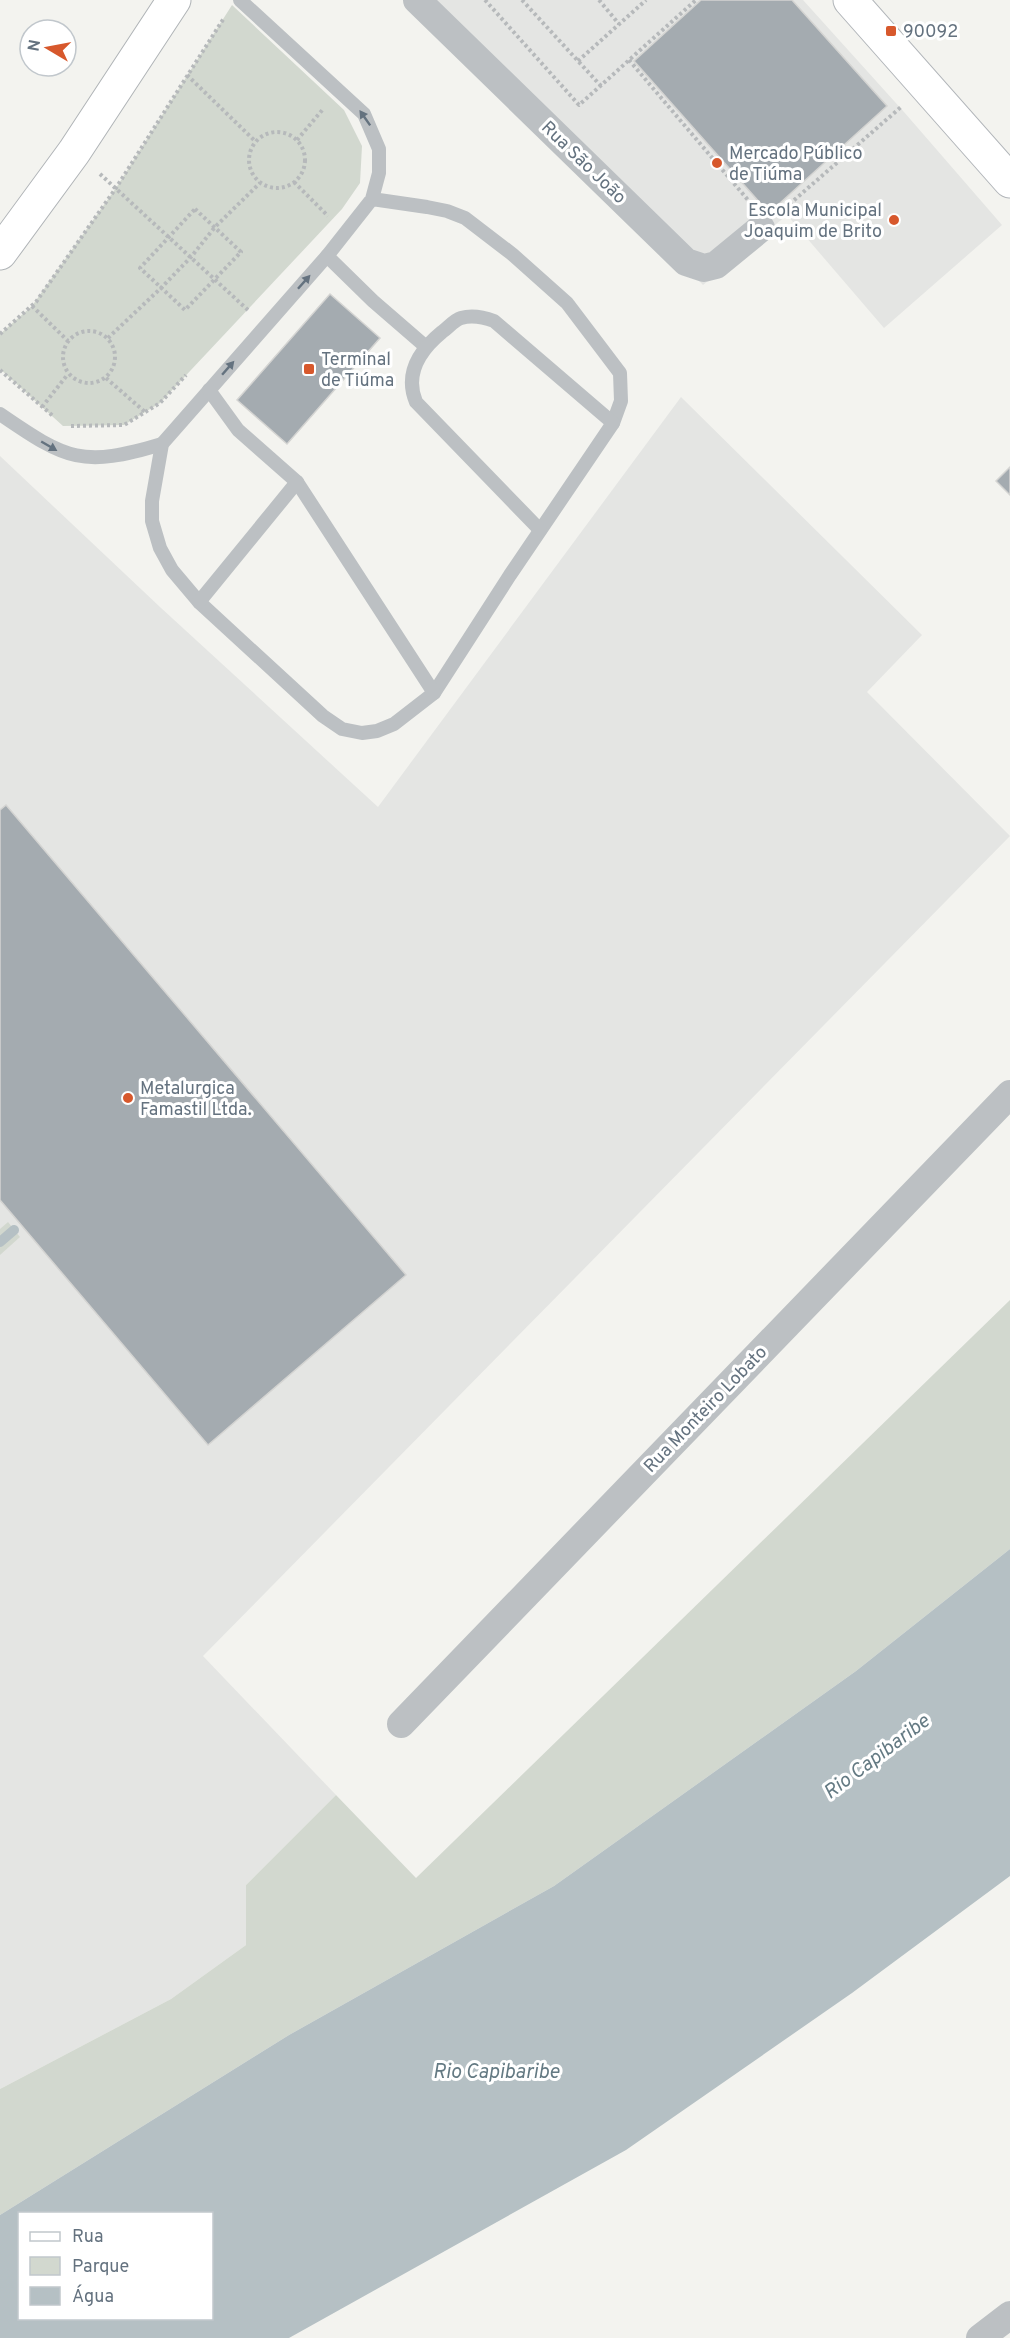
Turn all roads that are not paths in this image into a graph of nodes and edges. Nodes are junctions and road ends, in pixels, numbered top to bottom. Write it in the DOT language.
graph roads {
  1 [pos="174,0"];
  2 [pos="240,0"];
  3 [pos="417,0"];
  4 [pos="850,0"];
  5 [pos="1010,181"];
  6 [pos="372,199"];
  7 [pos="765,226"];
  8 [pos="0,253"];
  9 [pos="327,256"];
  10 [pos="425,346"];
  11 [pos="209,390"];
  12 [pos="0,414"];
  13 [pos="613,423"];
  14 [pos="162,444"];
  15 [pos="297,482"];
  16 [pos="540,530"];
  17 [pos="199,602"];
  18 [pos="434,693"];
  19 [pos="1010,1094"];
  20 [pos="401,1724"];
  1 -- 8 [label="main road"];
  6 -- 2 [label="lane, one-way"];
  3 -- 7 [label="street, Rua São João"];
  4 -- 5 [label="main road"];
  6 -- 9 [label="lane"];
  6 -- 13 [label="lane"];
  9 -- 10 [label="lane"];
  11 -- 9 [label="lane, one-way"];
  10 -- 13 [label="lane"];
  10 -- 16 [label="lane"];
  11 -- 14 [label="lane"];
  11 -- 15 [label="lane"];
  12 -- 14 [label="lane, one-way"];
  13 -- 16 [label="lane"];
  14 -- 17 [label="lane"];
  15 -- 17 [label="lane"];
  15 -- 18 [label="lane"];
  16 -- 18 [label="lane"];
  17 -- 18 [label="lane"];
  19 -- 20 [label="street, Rua Monteiro Lobato"];
}
